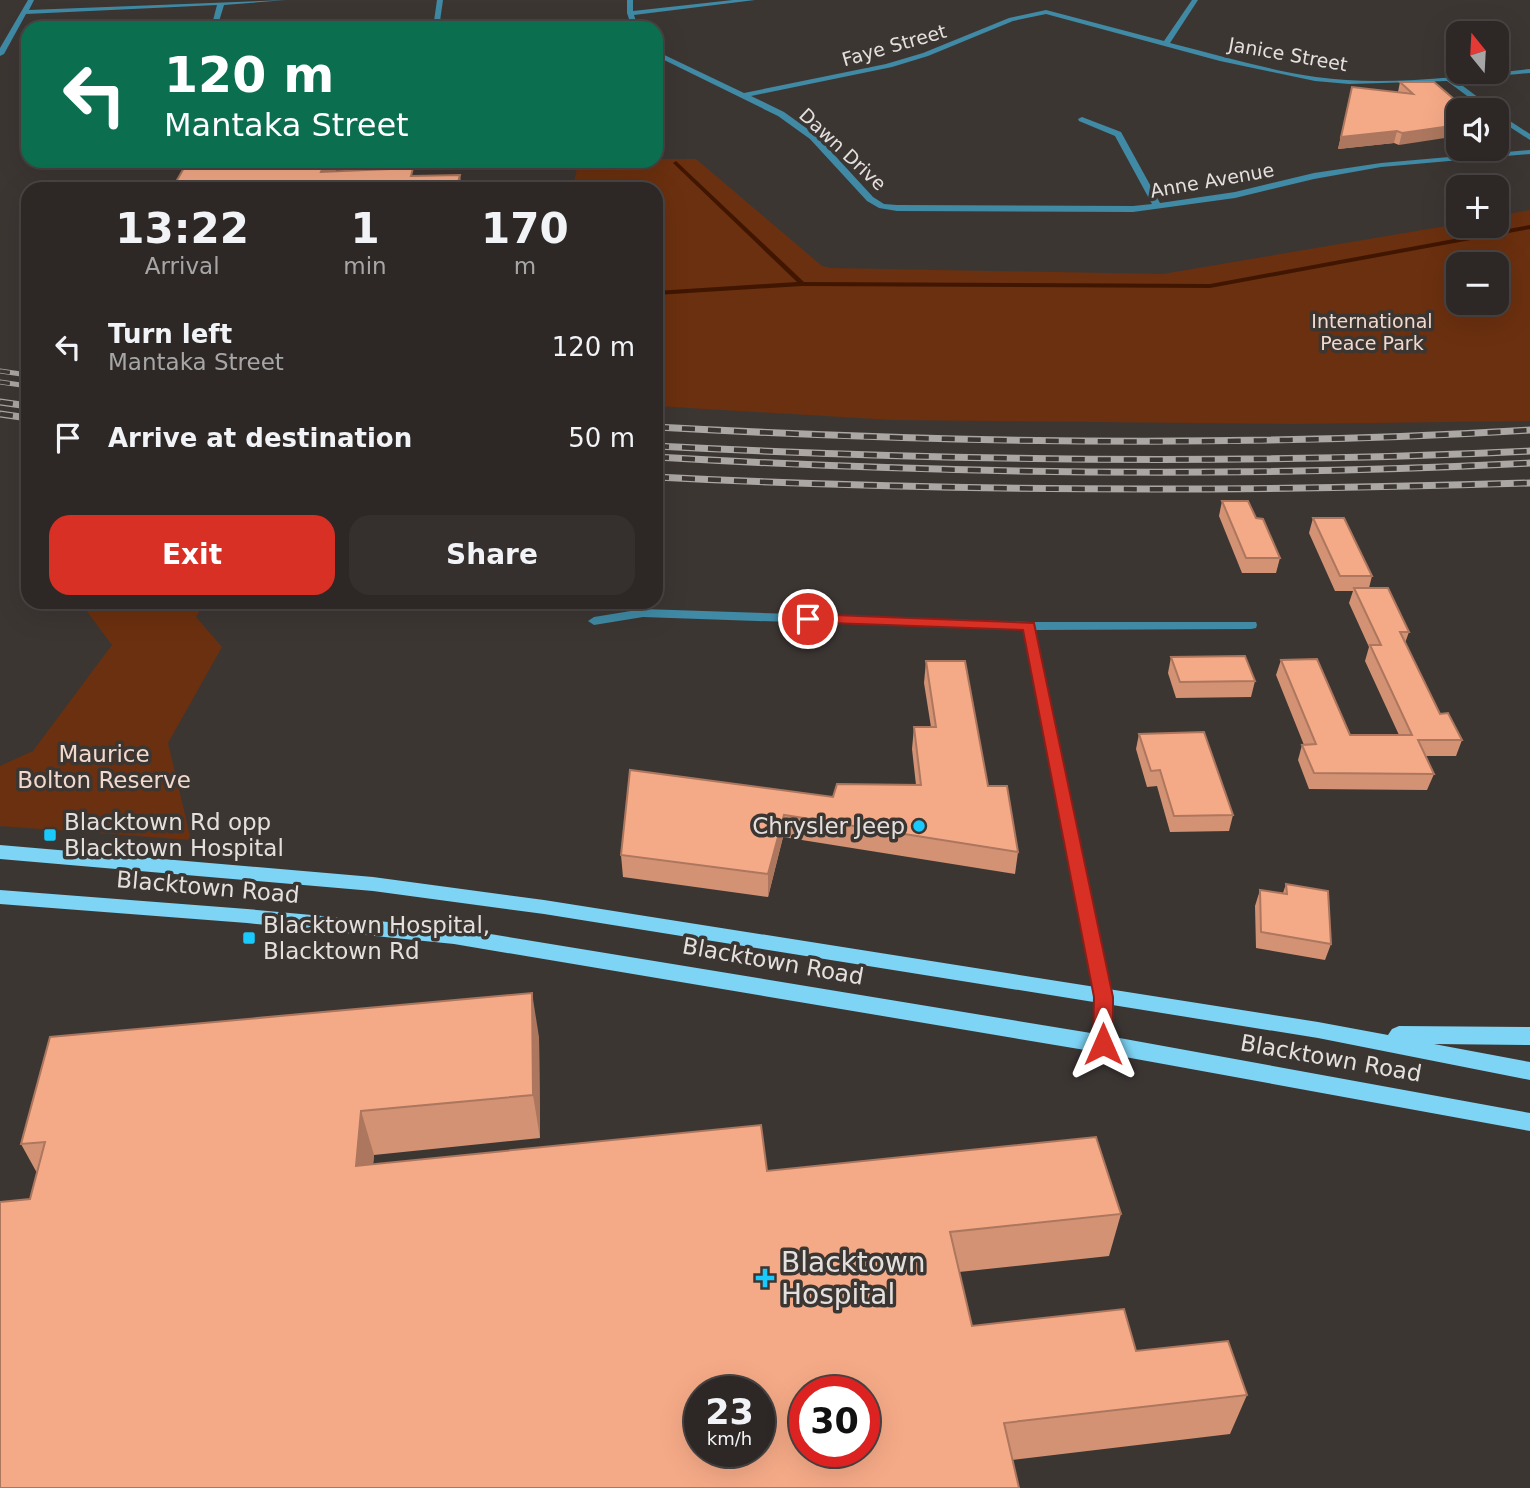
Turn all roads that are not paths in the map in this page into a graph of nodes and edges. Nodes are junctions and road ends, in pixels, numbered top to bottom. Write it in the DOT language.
graph roads {
  1 [pos="31,0"];
  2 [pos="283,0"];
  3 [pos="440,0"];
  4 [pos="630,0"];
  5 [pos="752,0"];
  6 [pos="1195,0"];
  7 [pos="221,3"];
  8 [pos="23,12"];
  9 [pos="1046,12"];
  10 [pos="630,13"];
  11 [pos="216,21"];
  12 [pos="437,21"];
  13 [pos="633,21"];
  14 [pos="1166,43"];
  15 [pos="0,54"];
  16 [pos="663,57"];
  17 [pos="1530,71"];
  18 [pos="1509,73"];
  19 [pos="1446,80"];
  20 [pos="1455,84"];
  21 [pos="746,95"];
  22 [pos="1475,98"];
  23 [pos="1082,119"];
  24 [pos="1509,123"];
  25 [pos="1530,138"];
  26 [pos="1530,152"];
  27 [pos="1158,206"];
  28 [pos="897,208"];
  29 [pos="594,621"];
  30 [pos="1251,625"];
  31 [pos="1029,626"];
  32 [pos="0,852"];
  33 [pos="0,897"];
  34 [pos="1103,997"];
  35 [pos="1318,1030"];
  36 [pos="1530,1037"];
  37 [pos="1103,1044"];
  38 [pos="1530,1071"];
  39 [pos="1530,1122"];
  1 -- 8 [label="street"];
  2 -- 7 [label="street"];
  3 -- 12 [label="street"];
  4 -- 10 [label="street"];
  5 -- 10 [label="street"];
  6 -- 14 [label="street"];
  7 -- 8 [label="street"];
  7 -- 11 [label="street"];
  8 -- 15 [label="street"];
  9 -- 14 [label="street, Janice Street"];
  9 -- 21 [label="street, Faye Street"];
  10 -- 13 [label="street"];
  14 -- 19 [label="street, Janice Street"];
  16 -- 21 [label="street, Dawn Drive"];
  17 -- 18 [label="street, Janice Street"];
  20 -- 22 [label="street"];
  21 -- 28 [label="street, Dawn Drive"];
  23 -- 27 [label="street"];
  24 -- 25 [label="street"];
  26 -- 27 [label="street, Anne Avenue"];
  27 -- 28 [label="street, Anne Avenue"];
  29 -- 31 [label="street"];
  30 -- 31 [label="street"];
  31 -- 34 [label="street"];
  32 -- 34 [label="main road, Blacktown Road"];
  33 -- 37 [label="main road, Blacktown Road"];
  34 -- 35 [label="main road, Blacktown Road"];
  34 -- 37 [label="street"];
  35 -- 36 [label="main road"];
  35 -- 38 [label="main road, Blacktown Road"];
  37 -- 39 [label="main road, Blacktown Road"];
}
